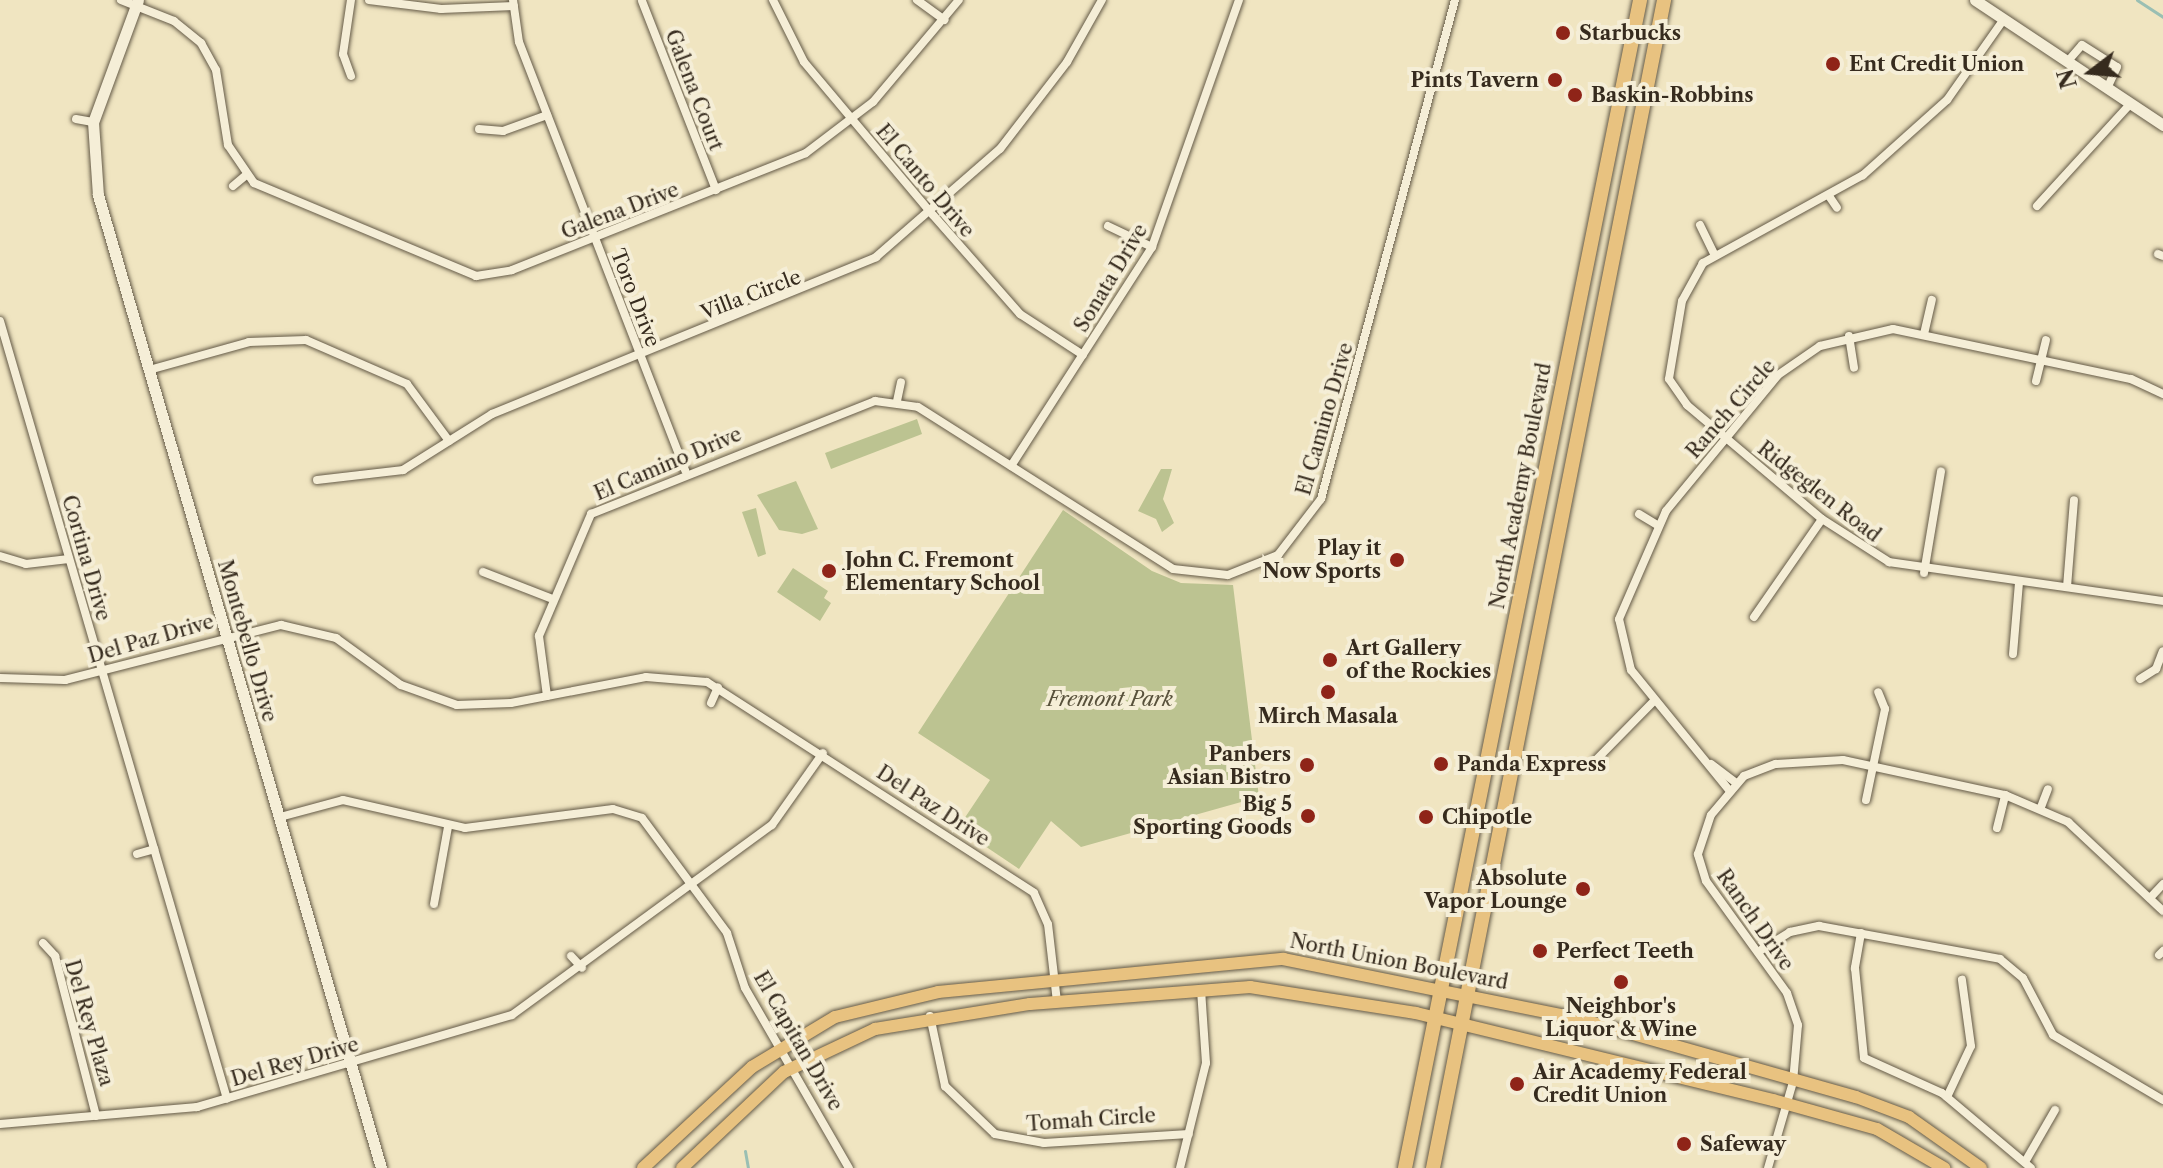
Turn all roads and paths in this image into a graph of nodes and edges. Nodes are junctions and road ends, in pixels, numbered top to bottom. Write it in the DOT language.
graph roads {
  1 [pos="121,0"];
  2 [pos="351,0"];
  3 [pos="369,0"];
  4 [pos="773,0"];
  5 [pos="917,0"];
  6 [pos="959,0"];
  7 [pos="1102,0"];
  8 [pos="1239,0"];
  9 [pos="1455,0"];
  10 [pos="1640,0"];
  11 [pos="1664,0"];
  12 [pos="642,1"];
  13 [pos="1983,2"];
  14 [pos="137,3"];
  15 [pos="514,3"];
  16 [pos="2004,19"];
  17 [pos="945,20"];
  18 [pos="2068,61"];
  19 [pos="351,76"];
  20 [pos="2107,88"];
  21 [pos="2130,104"];
  22 [pos="547,115"];
  23 [pos="76,119"];
  24 [pos="853,121"];
  25 [pos="93,122"];
  26 [pos="2163,125"];
  27 [pos="479,129"];
  28 [pos="246,175"];
  29 [pos="233,186"];
  30 [pos="716,190"];
  31 [pos="1829,196"];
  32 [pos="2037,206"];
  33 [pos="1837,208"];
  34 [pos="933,215"];
  35 [pos="1700,225"];
  36 [pos="1108,226"];
  37 [pos="594,238"];
  38 [pos="1152,247"];
  39 [pos="1714,254"];
  40 [pos="1932,300"];
  41 [pos="0,321"];
  42 [pos="1924,334"];
  43 [pos="1849,336"];
  44 [pos="2046,340"];
  45 [pos="1083,355"];
  46 [pos="641,356"];
  47 [pos="2041,360"];
  48 [pos="1854,368"];
  49 [pos="149,370"];
  50 [pos="2036,381"];
  51 [pos="901,382"];
  52 [pos="2163,394"];
  53 [pos="897,401"];
  54 [pos="1726,439"];
  55 [pos="449,441"];
  56 [pos="1011,466"];
  57 [pos="685,471"];
  58 [pos="1941,471"];
  59 [pos="317,480"];
  60 [pos="2074,500"];
  61 [pos="1639,514"];
  62 [pos="1822,519"];
  63 [pos="1657,525"];
  64 [pos="0,556"];
  65 [pos="69,559"];
  66 [pos="483,572"];
  67 [pos="1924,573"];
  68 [pos="2019,582"];
  69 [pos="2067,587"];
  70 [pos="550,598"];
  71 [pos="2163,601"];
  72 [pos="1754,617"];
  73 [pos="226,634"];
  74 [pos="2163,651"];
  75 [pos="2013,654"];
  76 [pos="102,672"];
  77 [pos="0,678"];
  78 [pos="2140,679"];
  79 [pos="718,687"];
  80 [pos="1878,692"];
  81 [pos="547,696"];
  82 [pos="1654,701"];
  83 [pos="711,703"];
  84 [pos="823,753"];
  85 [pos="1596,760"];
  86 [pos="1873,765"];
  87 [pos="1733,786"];
  88 [pos="2048,789"];
  89 [pos="2005,795"];
  90 [pos="1866,800"];
  91 [pos="2041,807"];
  92 [pos="280,817"];
  93 [pos="448,827"];
  94 [pos="1997,828"];
  95 [pos="154,849"];
  96 [pos="137,854"];
  97 [pos="2163,884"];
  98 [pos="692,885"];
  99 [pos="2150,898"];
  100 [pos="434,904"];
  101 [pos="2163,911"];
  102 [pos="1861,933"];
  103 [pos="43,943"];
  104 [pos="1758,952"];
  105 [pos="571,956"];
  106 [pos="582,968"];
  107 [pos="1962,980"];
  108 [pos="1054,981"];
  109 [pos="1441,988"];
  110 [pos="1201,990"];
  111 [pos="1468,993"];
  112 [pos="1057,1002"];
  113 [pos="930,1016"];
  114 [pos="1435,1018"];
  115 [pos="1462,1024"];
  116 [pos="782,1046"];
  117 [pos="350,1063"];
  118 [pos="795,1065"];
  119 [pos="1793,1082"];
  120 [pos="1947,1097"];
  121 [pos="227,1099"];
  122 [pos="2163,1100"];
  123 [pos="1787,1104"];
  124 [pos="2055,1110"];
  125 [pos="96,1116"];
  126 [pos="0,1124"];
  127 [pos="1189,1134"];
  128 [pos="2028,1165"];
  129 [pos="381,1168"];
  130 [pos="643,1168"];
  131 [pos="682,1168"];
  132 [pos="849,1168"];
  133 [pos="1180,1168"];
  134 [pos="1405,1168"];
  135 [pos="1433,1168"];
  136 [pos="1768,1168"];
  137 [pos="1944,1168"];
  138 [pos="1981,1168"];
  1 -- 14 [label="street, Galena Drive"];
  2 -- 19 [label="street"];
  3 -- 15 [label="street"];
  4 -- 24 [label="street, El Canto Drive"];
  5 -- 17 [label="street"];
  6 -- 17 [label="street, Galena Drive"];
  7 -- 34 [label="street, Villa Circle"];
  8 -- 38 [label="street, Sonata Drive"];
  9 -- 56 [label="street, El Camino Drive"];
  10 -- 109 [label="highway, North Academy Boulevard"];
  11 -- 111 [label="highway"];
  12 -- 30 [label="street, Galena Court"];
  13 -- 16 [label="street"];
  14 -- 25 [label="street, Montebello Drive"];
  14 -- 28 [label="street, Galena Drive"];
  15 -- 22 [label="street, Toro Drive"];
  16 -- 18 [label="street"];
  16 -- 31 [label="street, Ridgeglen Road"];
  17 -- 24 [label="street, Galena Drive"];
  18 -- 20 [label="street"];
  18 -- 20 [label="street"];
  20 -- 21 [label="street"];
  21 -- 26 [label="street"];
  21 -- 32 [label="street"];
  22 -- 27 [label="street"];
  22 -- 37 [label="street, Toro Drive"];
  23 -- 25 [label="street"];
  24 -- 30 [label="street, Galena Drive"];
  24 -- 34 [label="street, El Canto Drive"];
  25 -- 49 [label="street, Montebello Drive"];
  28 -- 29 [label="street"];
  28 -- 37 [label="street, Galena Drive"];
  30 -- 37 [label="street, Galena Drive"];
  31 -- 33 [label="street"];
  31 -- 39 [label="street, Ridgeglen Road"];
  34 -- 45 [label="street, El Canto Drive"];
  34 -- 46 [label="street, Villa Circle"];
  35 -- 39 [label="street"];
  36 -- 38 [label="street"];
  37 -- 46 [label="street, Toro Drive"];
  38 -- 45 [label="street, Sonata Drive"];
  39 -- 54 [label="street, Ridgeglen Road"];
  40 -- 42 [label="street"];
  41 -- 65 [label="street, Cortina Drive"];
  42 -- 43 [label="street, Ranch Circle"];
  42 -- 47 [label="street, Ranch Circle"];
  43 -- 48 [label="street"];
  43 -- 54 [label="street, Ranch Circle"];
  44 -- 47 [label="street"];
  45 -- 56 [label="street, Sonata Drive"];
  46 -- 55 [label="street, Villa Circle"];
  46 -- 57 [label="street, Toro Drive"];
  47 -- 50 [label="street"];
  47 -- 52 [label="street, Ranch Circle"];
  49 -- 55 [label="street"];
  49 -- 73 [label="street, Montebello Drive"];
  51 -- 53 [label="street"];
  53 -- 56 [label="street, El Camino Drive"];
  53 -- 57 [label="street, El Camino Drive"];
  54 -- 62 [label="street, Ridgeglen Road"];
  54 -- 63 [label="street, Ranch Circle"];
  55 -- 59 [label="street, Villa Circle"];
  57 -- 70 [label="street, El Camino Drive"];
  58 -- 67 [label="street"];
  60 -- 69 [label="street"];
  61 -- 63 [label="street"];
  62 -- 67 [label="street, Ridgeglen Road"];
  62 -- 72 [label="street"];
  63 -- 82 [label="street, Ranch Circle"];
  64 -- 65 [label="street"];
  65 -- 76 [label="street, Cortina Drive"];
  66 -- 70 [label="street"];
  67 -- 68 [label="street, Ridgeglen Road"];
  68 -- 69 [label="street, Ridgeglen Road"];
  68 -- 75 [label="street"];
  69 -- 71 [label="street, Ridgeglen Road"];
  70 -- 81 [label="street, El Camino Drive"];
  73 -- 76 [label="street, Del Paz Drive"];
  73 -- 81 [label="street, Del Paz Drive"];
  73 -- 92 [label="street, Montebello Drive"];
  74 -- 78 [label="street"];
  76 -- 77 [label="street, Del Paz Drive"];
  76 -- 95 [label="street, Cortina Drive"];
  79 -- 81 [label="street, Del Paz Drive"];
  79 -- 83 [label="street"];
  79 -- 84 [label="street, Del Paz Drive"];
  80 -- 86 [label="street"];
  82 -- 85 [label="street"];
  82 -- 87 [label="street, Ranch Circle"];
  84 -- 98 [label="street, Del Rey Drive"];
  84 -- 108 [label="street, Del Paz Drive"];
  86 -- 87 [label="street"];
  86 -- 89 [label="street"];
  86 -- 90 [label="street"];
  87 -- 104 [label="street, Ranch Drive"];
  88 -- 91 [label="street"];
  89 -- 91 [label="street"];
  89 -- 94 [label="street"];
  91 -- 99 [label="street"];
  92 -- 93 [label="street, El Capitan Drive"];
  92 -- 117 [label="street, Montebello Drive"];
  93 -- 98 [label="street, El Capitan Drive"];
  93 -- 100 [label="street"];
  95 -- 96 [label="street"];
  95 -- 121 [label="street, Cortina Drive"];
  97 -- 99 [label="street"];
  98 -- 106 [label="street, Del Rey Drive"];
  98 -- 116 [label="street, El Capitan Drive"];
  99 -- 101 [label="street"];
  102 -- 104 [label="street"];
  102 -- 120 [label="street"];
  102 -- 122 [label="street"];
  103 -- 125 [label="street, Del Rey Plaza"];
  104 -- 119 [label="street, Ranch Drive"];
  105 -- 106 [label="street"];
  106 -- 117 [label="street, Del Rey Drive"];
  107 -- 120 [label="street"];
  108 -- 109 [label="main road, North Union Boulevard"];
  108 -- 112 [label="street, Del Paz Drive"];
  108 -- 116 [label="main road, North Union Boulevard"];
  109 -- 111 [label="main road, North Union Boulevard"];
  109 -- 114 [label="highway, North Academy Boulevard"];
  110 -- 112 [label="main road"];
  110 -- 114 [label="main road"];
  110 -- 127 [label="street"];
  111 -- 115 [label="highway"];
  111 -- 119 [label="main road, North Union Boulevard"];
  112 -- 113 [label="main road"];
  113 -- 118 [label="main road"];
  113 -- 127 [label="street, Tomah Circle"];
  114 -- 115 [label="main road"];
  114 -- 134 [label="highway, North Academy Boulevard"];
  115 -- 123 [label="main road"];
  115 -- 135 [label="highway"];
  116 -- 118 [label="street, El Capitan Drive"];
  116 -- 130 [label="main road, North Union Boulevard"];
  117 -- 121 [label="street, Del Rey Drive"];
  117 -- 129 [label="street, Montebello Drive"];
  118 -- 131 [label="main road"];
  118 -- 132 [label="street, El Capitan Drive"];
  119 -- 123 [label="street, Ranch Drive"];
  119 -- 138 [label="main road, North Union Boulevard"];
  120 -- 128 [label="street"];
  121 -- 125 [label="street, Del Rey Drive"];
  123 -- 136 [label="street, Ranch Drive"];
  123 -- 137 [label="main road"];
  124 -- 128 [label="street"];
  125 -- 126 [label="street, Del Rey Drive"];
  127 -- 133 [label="street"];
}
